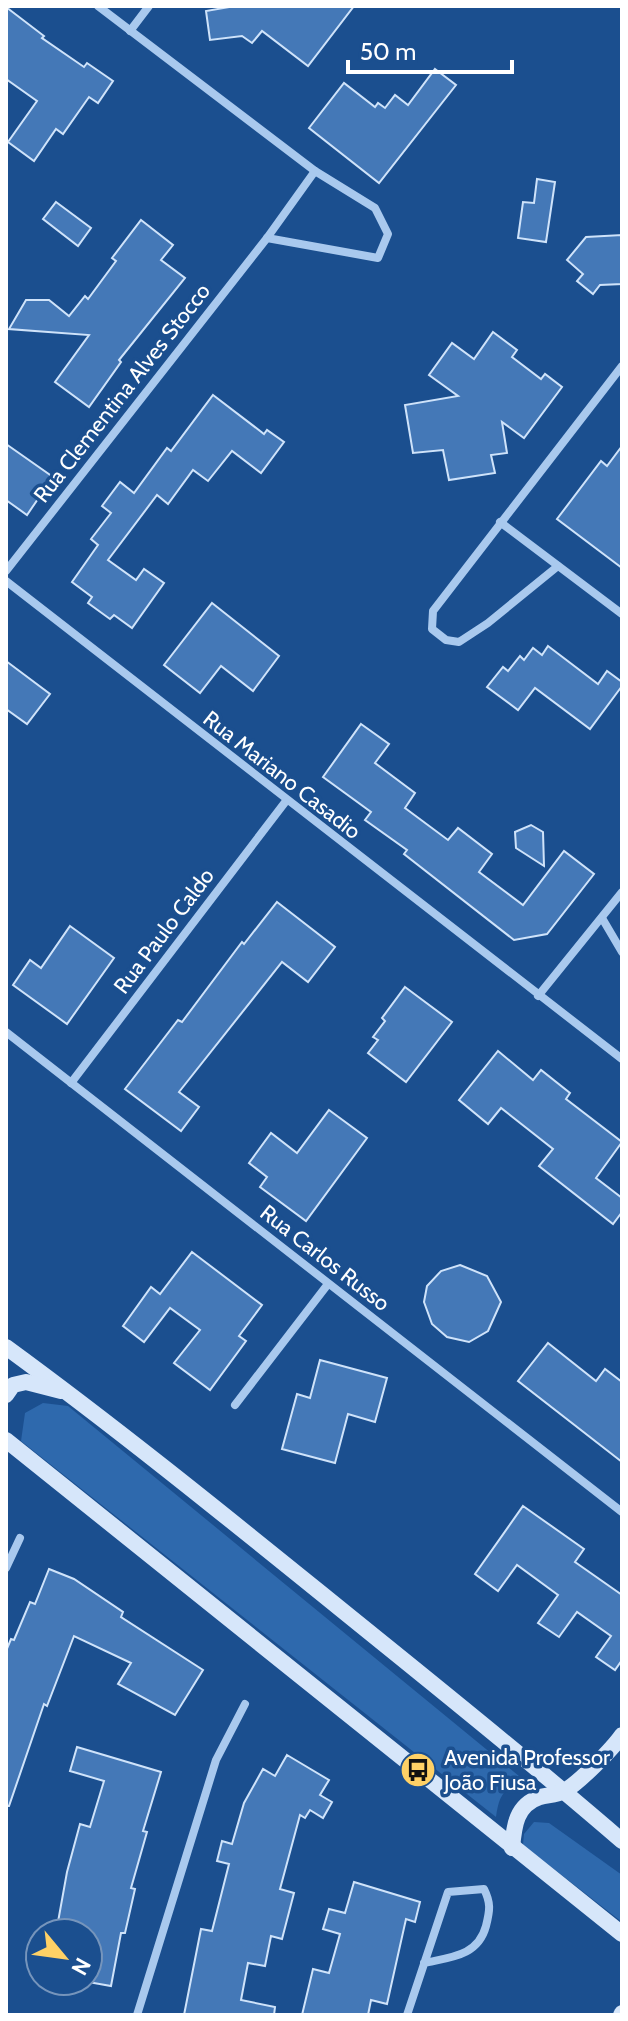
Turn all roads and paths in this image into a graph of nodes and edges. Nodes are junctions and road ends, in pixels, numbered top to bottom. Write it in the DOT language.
graph roads {
  1 [pos="98,6"];
  2 [pos="149,6"];
  3 [pos="130,31"];
  4 [pos="315,171"];
  5 [pos="267,238"];
  6 [pos="622,366"];
  7 [pos="500,522"];
  8 [pos="558,566"];
  9 [pos="6,571"];
  10 [pos="6,581"];
  11 [pos="622,614"];
  12 [pos="286,801"];
  13 [pos="622,892"];
  14 [pos="602,918"];
  15 [pos="622,952"];
  16 [pos="538,996"];
  17 [pos="6,1032"];
  18 [pos="622,1059"];
  19 [pos="71,1083"];
  20 [pos="328,1284"];
  21 [pos="6,1347"];
  22 [pos="70,1394"];
  23 [pos="6,1395"];
  24 [pos="235,1405"];
  25 [pos="6,1440"];
  26 [pos="622,1512"];
  27 [pos="20,1538"];
  28 [pos="6,1568"];
  29 [pos="245,1704"];
  30 [pos="622,1735"];
  31 [pos="564,1791"];
  32 [pos="622,1841"];
  33 [pos="512,1848"];
  34 [pos="622,1934"];
  35 [pos="424,1963"];
  36 [pos="137,2015"];
  37 [pos="407,2015"];
  1 -- 3 [label="street"];
  2 -- 3 [label="street"];
  3 -- 4 [label="street"];
  4 -- 5 [label="street, Rua Clementina Alves Stocco"];
  4 -- 5 [label="street"];
  5 -- 9 [label="street, Rua Clementina Alves Stocco"];
  6 -- 7 [label="street"];
  7 -- 8 [label="street"];
  7 -- 8 [label="street"];
  8 -- 11 [label="street"];
  10 -- 12 [label="street, Rua Mariano Casadio"];
  12 -- 16 [label="street, Rua Mariano Casadio"];
  12 -- 19 [label="street, Rua Paulo Caldo"];
  13 -- 14 [label="street"];
  14 -- 15 [label="street"];
  14 -- 16 [label="street"];
  16 -- 18 [label="street, Rua Mariano Casadio"];
  17 -- 19 [label="street, Rua Carlos Russo"];
  19 -- 20 [label="street, Rua Carlos Russo"];
  20 -- 24 [label="street"];
  20 -- 26 [label="street, Rua Carlos Russo"];
  21 -- 22 [label="main road"];
  22 -- 23 [label="main road"];
  22 -- 31 [label="main road"];
  25 -- 33 [label="main road"];
  27 -- 28 [label="street"];
  29 -- 36 [label="street"];
  30 -- 31 [label="main road"];
  31 -- 32 [label="main road"];
  31 -- 33 [label="main road"];
  33 -- 34 [label="main road"];
  35 -- 35 [label="street"];
  35 -- 37 [label="street"];
}
